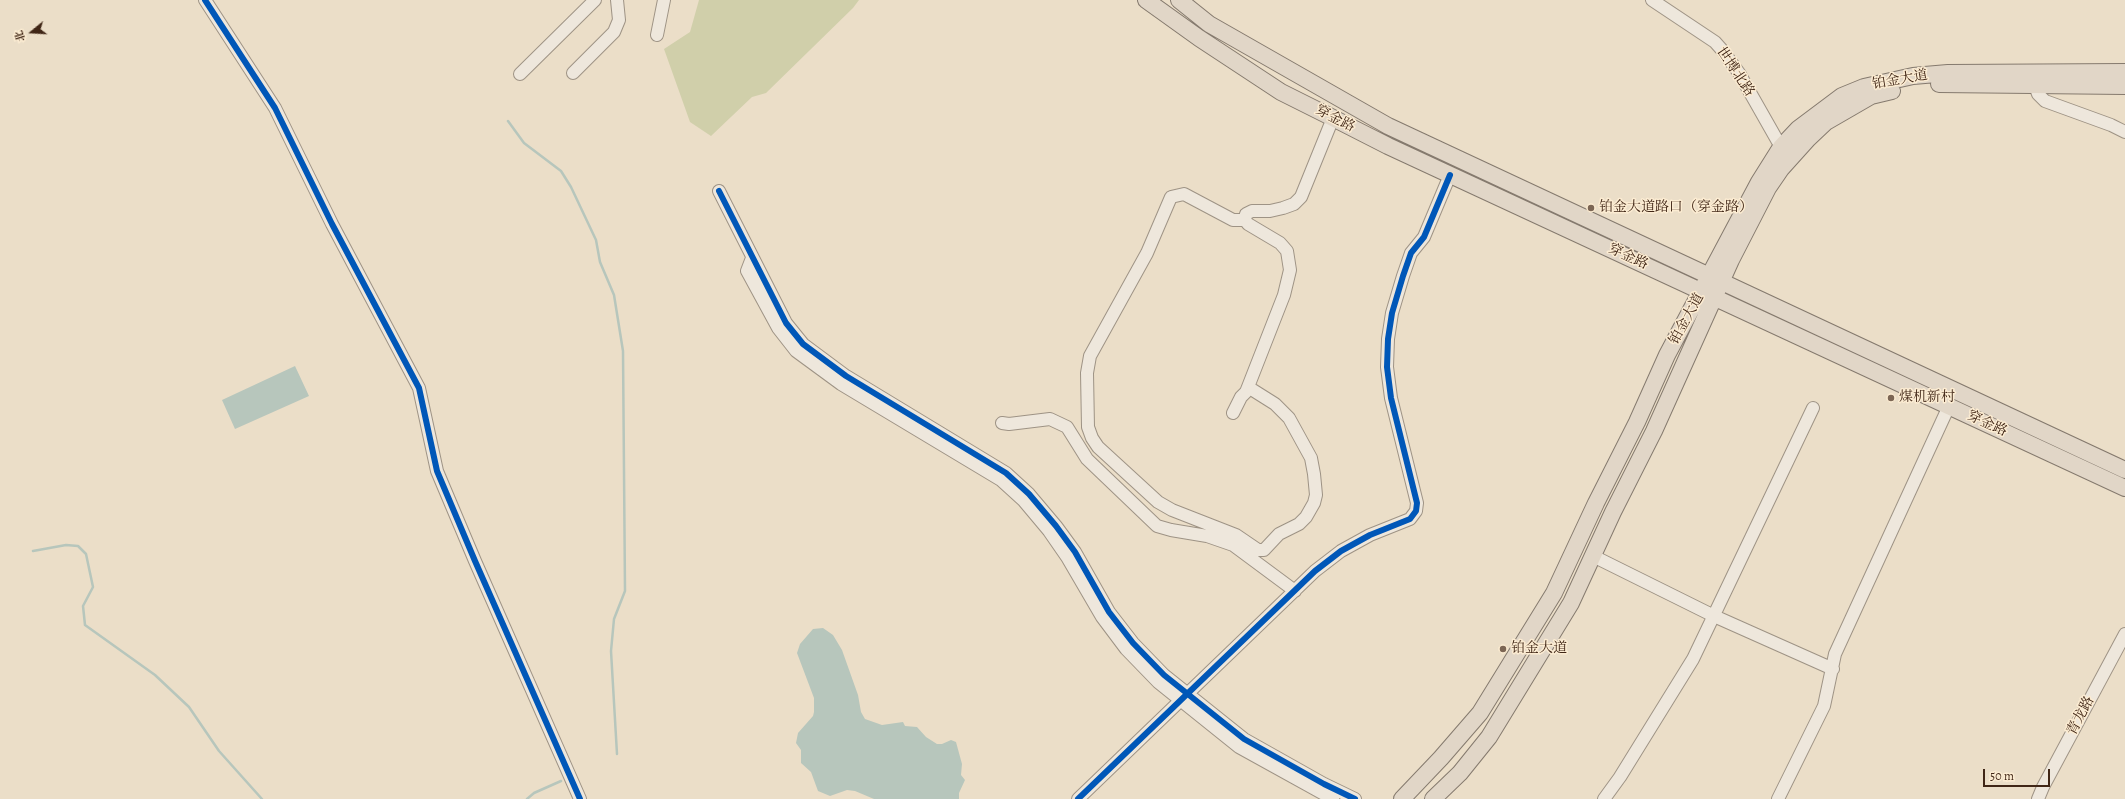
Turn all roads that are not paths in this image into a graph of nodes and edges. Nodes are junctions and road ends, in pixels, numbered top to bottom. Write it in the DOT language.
graph roads {
  1 [pos="205,0"];
  2 [pos="596,0"];
  3 [pos="617,0"];
  4 [pos="664,0"];
  5 [pos="1146,0"];
  6 [pos="1179,0"];
  7 [pos="1652,0"];
  8 [pos="657,35"];
  9 [pos="2125,72"];
  10 [pos="573,73"];
  11 [pos="520,74"];
  12 [pos="2035,86"];
  13 [pos="2125,86"];
  14 [pos="1333,118"];
  15 [pos="2125,132"];
  16 [pos="1781,147"];
  17 [pos="1450,175"];
  18 [pos="719,190"];
  19 [pos="1245,220"];
  20 [pos="1712,287"];
  21 [pos="1248,387"];
  22 [pos="1949,406"];
  23 [pos="1813,408"];
  24 [pos="1233,413"];
  25 [pos="1002,423"];
  26 [pos="2125,470"];
  27 [pos="2125,488"];
  28 [pos="1593,556"];
  29 [pos="1295,592"];
  30 [pos="1714,616"];
  31 [pos="2125,634"];
  32 [pos="1833,669"];
  33 [pos="1184,697"];
  34 [pos="580,799"];
  35 [pos="1078,799"];
  36 [pos="1333,799"];
  37 [pos="1355,799"];
  38 [pos="1402,799"];
  39 [pos="1433,799"];
  40 [pos="1604,799"];
  41 [pos="1778,799"];
  42 [pos="2038,799"];
  1 -- 34 [label="street"];
  2 -- 11 [label="street"];
  3 -- 10 [label="street"];
  4 -- 8 [label="street"];
  5 -- 14 [label="main road, 穿金路"];
  6 -- 20 [label="main road, 穿金路"];
  7 -- 16 [label="street, 世博北路"];
  9 -- 16 [label="main road, 铂金大道"];
  12 -- 13 [label="main road, 铂金大道"];
  12 -- 15 [label="street"];
  12 -- 20 [label="main road, 铂金大道"];
  14 -- 17 [label="main road, 穿金路"];
  14 -- 19 [label="street"];
  16 -- 20 [label="main road, 铂金大道"];
  17 -- 20 [label="main road, 穿金路"];
  17 -- 29 [label="street"];
  18 -- 33 [label="street"];
  19 -- 21 [label="street"];
  19 -- 21 [label="street"];
  20 -- 22 [label="main road, 穿金路"];
  20 -- 26 [label="main road, 穿金路"];
  20 -- 28 [label="main road, 铂金大道"];
  20 -- 38 [label="main road, 铂金大道"];
  21 -- 24 [label="street"];
  22 -- 27 [label="main road, 穿金路"];
  22 -- 32 [label="street"];
  23 -- 30 [label="street"];
  25 -- 29 [label="street"];
  28 -- 30 [label="street"];
  28 -- 39 [label="main road, 铂金大道"];
  29 -- 33 [label="street"];
  30 -- 32 [label="street"];
  30 -- 40 [label="street"];
  31 -- 42 [label="street, 青龙路"];
  32 -- 41 [label="street"];
  33 -- 35 [label="street"];
  33 -- 36 [label="street"];
  33 -- 37 [label="street"];
}
